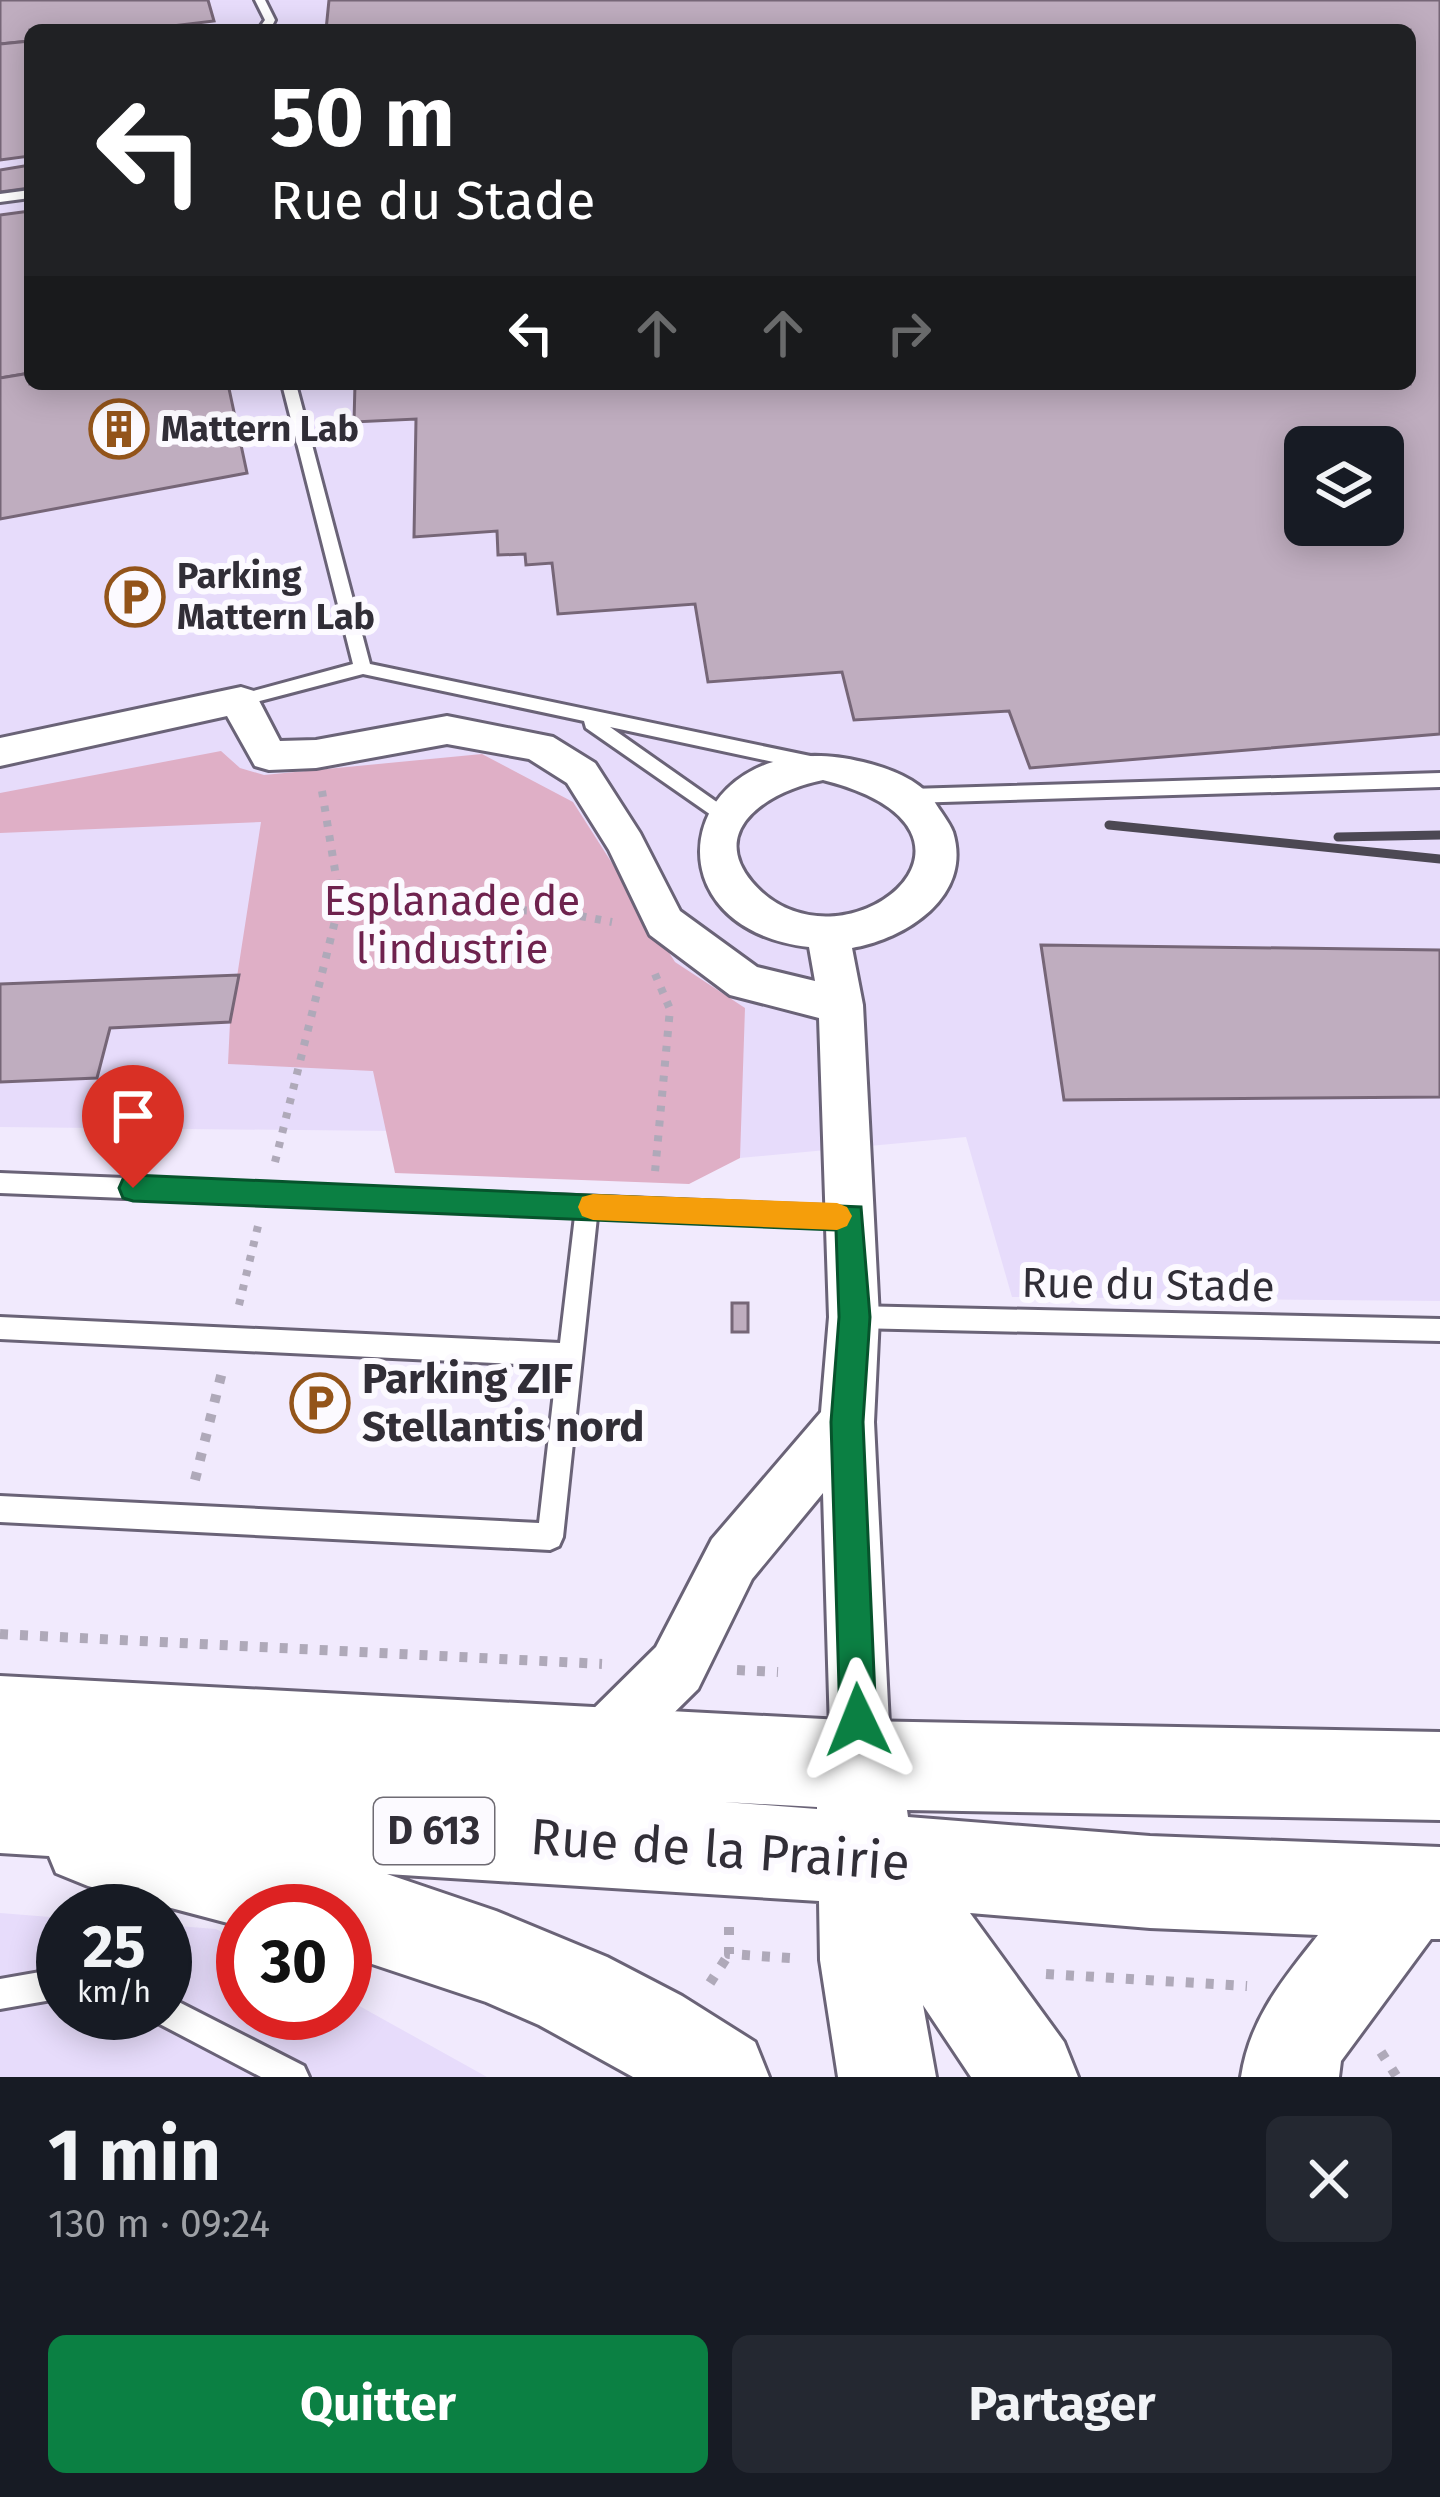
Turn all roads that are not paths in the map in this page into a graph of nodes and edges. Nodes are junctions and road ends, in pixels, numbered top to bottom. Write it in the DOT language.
graph roads {
  1 [pos="291,390"];
  2 [pos="363,668"];
  3 [pos="242,700"];
  4 [pos="582,716"];
  5 [pos="0,752"];
  6 [pos="823,766"];
  7 [pos="1440,780"];
  8 [pos="910,796"];
  9 [pos="724,818"];
  10 [pos="828,934"];
  11 [pos="841,1005"];
  12 [pos="0,1183"];
  13 [pos="586,1207"];
  14 [pos="850,1217"];
  15 [pos="854,1317"];
  16 [pos="0,1328"];
  17 [pos="1440,1330"];
  18 [pos="571,1355"];
  19 [pos="847,1422"];
  20 [pos="0,1509"];
  21 [pos="0,1720"];
  22 [pos="595,1750"];
  23 [pos="861,1765"];
  24 [pos="1440,1776"];
  25 [pos="0,1808"];
  26 [pos="0,1818"];
  27 [pos="867,1860"];
  28 [pos="1424,1894"];
  29 [pos="36,1987"];
  30 [pos="0,1994"];
  31 [pos="192,2024"];
  32 [pos="712,2034"];
  33 [pos="292,2077"];
  34 [pos="887,2077"];
  35 [pos="1029,2077"];
  36 [pos="1290,2077"];
  1 -- 2 [label="lane"];
  2 -- 3 [label="lane"];
  2 -- 4 [label="lane"];
  3 -- 5 [label="street"];
  3 -- 11 [label="street"];
  4 -- 6 [label="lane"];
  4 -- 9 [label="lane"];
  6 -- 8 [label="street"];
  6 -- 9 [label="street"];
  7 -- 8 [label="lane"];
  8 -- 10 [label="street"];
  9 -- 10 [label="street"];
  10 -- 11 [label="street"];
  11 -- 14 [label="street"];
  12 -- 13 [label="lane"];
  13 -- 14 [label="lane"];
  13 -- 18 [label="lane"];
  14 -- 15 [label="street"];
  15 -- 17 [label="lane, Rue du Stade"];
  15 -- 19 [label="street"];
  16 -- 18 [label="lane"];
  18 -- 20 [label="lane"];
  19 -- 22 [label="street"];
  19 -- 23 [label="street"];
  21 -- 22 [label="main road, Rue de la Prairie / D 613"];
  22 -- 23 [label="main road, Rue de la Prairie / D 613"];
  23 -- 24 [label="main road, Rue de la Prairie / D 613"];
  23 -- 27 [label="main road"];
  25 -- 27 [label="main road, Rue de la Prairie / D 613"];
  26 -- 32 [label="main road"];
  27 -- 28 [label="main road, Rue de la Prairie / D 613"];
  27 -- 34 [label="main road"];
  27 -- 35 [label="main road"];
  28 -- 36 [label="main road"];
  29 -- 30 [label="lane"];
  31 -- 33 [label="lane"];
}
